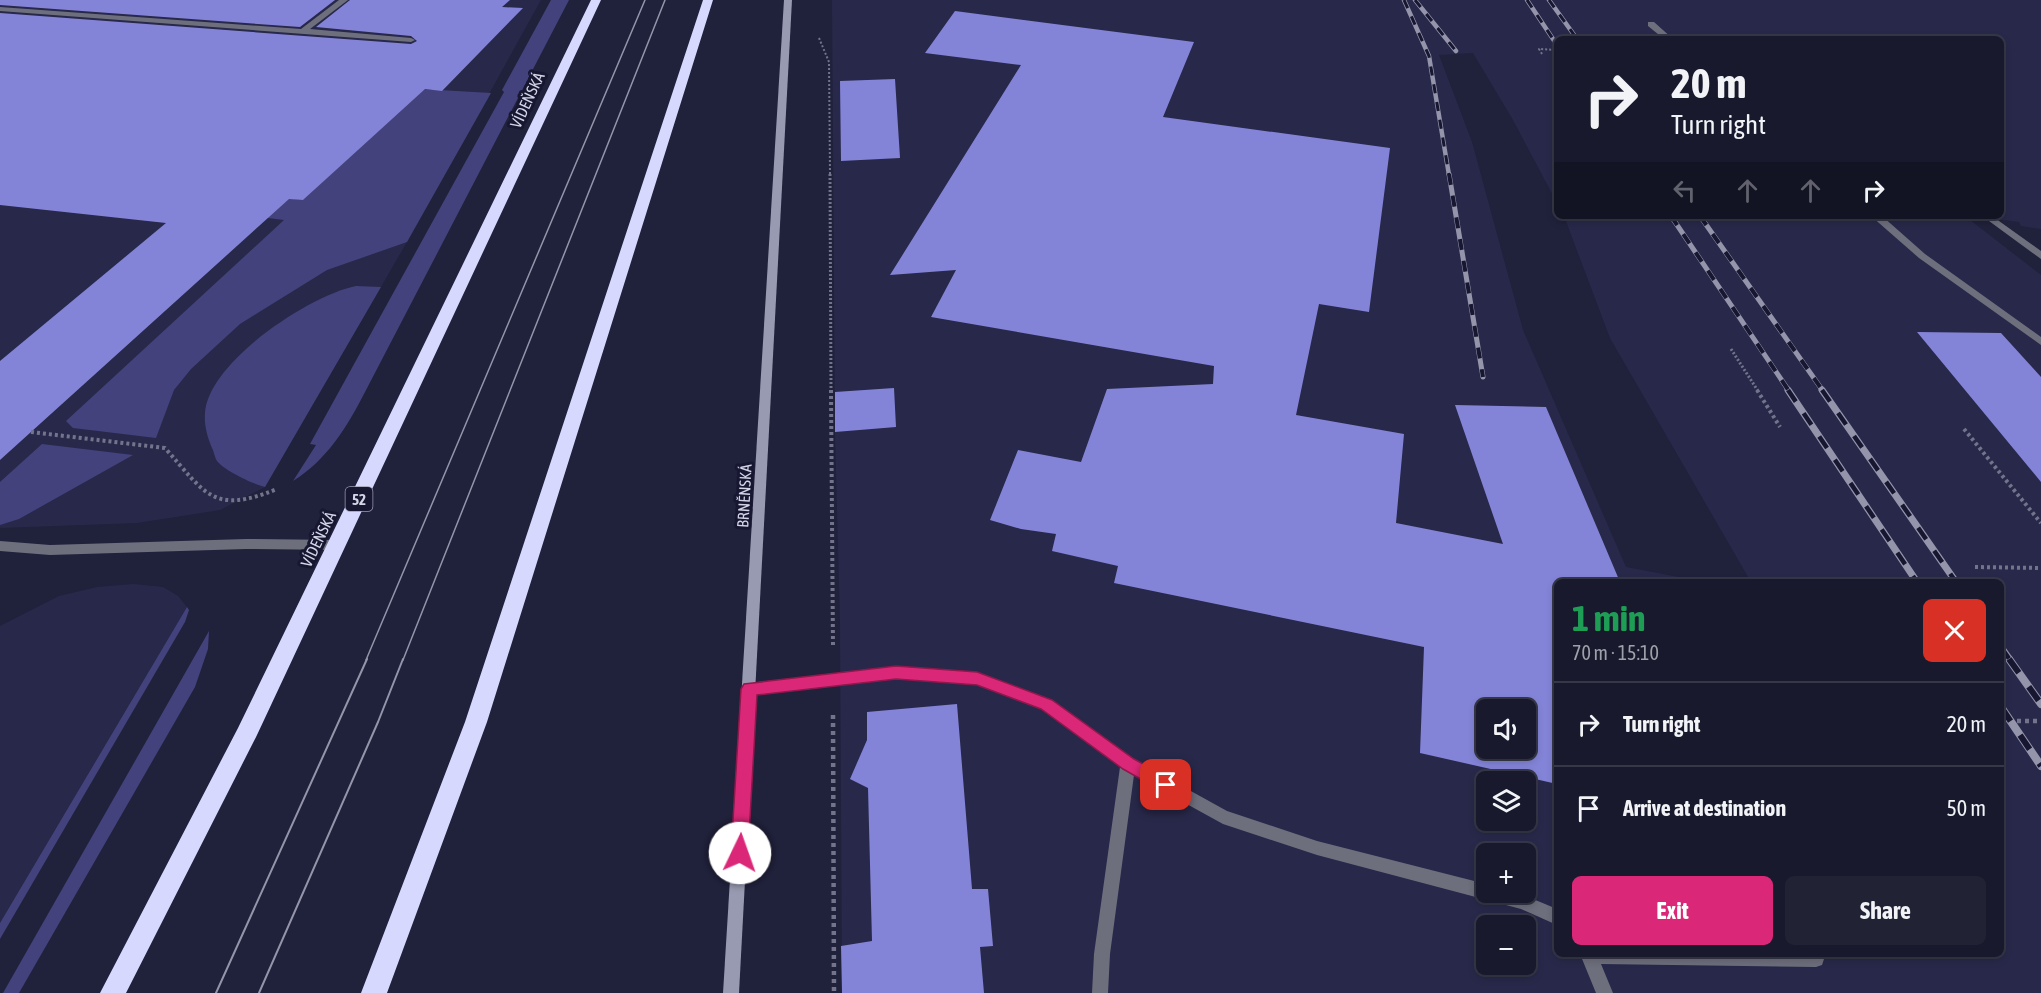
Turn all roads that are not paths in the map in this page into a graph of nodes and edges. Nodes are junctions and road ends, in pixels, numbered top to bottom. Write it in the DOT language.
graph roads {
  1 [pos="344,0"];
  2 [pos="596,0"];
  3 [pos="708,0"];
  4 [pos="788,0"];
  5 [pos="0,9"];
  6 [pos="1651,24"];
  7 [pos="303,32"];
  8 [pos="1665,36"];
  9 [pos="411,40"];
  10 [pos="1879,219"];
  11 [pos="1992,219"];
  12 [pos="2041,255"];
  13 [pos="2041,342"];
  14 [pos="337,545"];
  15 [pos="0,546"];
  16 [pos="749,689"];
  17 [pos="1128,764"];
  18 [pos="1476,889"];
  19 [pos="1524,903"];
  20 [pos="1554,915"];
  21 [pos="1589,957"];
  22 [pos="1702,957"];
  23 [pos="1816,959"];
  24 [pos="113,993"];
  25 [pos="374,993"];
  26 [pos="731,993"];
  27 [pos="1100,993"];
  28 [pos="1605,993"];
  1 -- 7 [label="street"];
  2 -- 14 [label="highway, VÍDEŇSKÁ / 52"];
  3 -- 25 [label="highway"];
  4 -- 16 [label="street, BRNĚNSKÁ"];
  5 -- 7 [label="street"];
  6 -- 8 [label="street"];
  7 -- 9 [label="street"];
  10 -- 13 [label="street"];
  11 -- 12 [label="street"];
  14 -- 15 [label="street"];
  14 -- 24 [label="highway, VÍDEŇSKÁ / 52"];
  16 -- 17 [label="street"];
  16 -- 26 [label="street, BRNĚNSKÁ"];
  17 -- 18 [label="street"];
  17 -- 27 [label="street"];
  19 -- 20 [label="street"];
  21 -- 28 [label="street"];
  22 -- 23 [label="street"];
}
